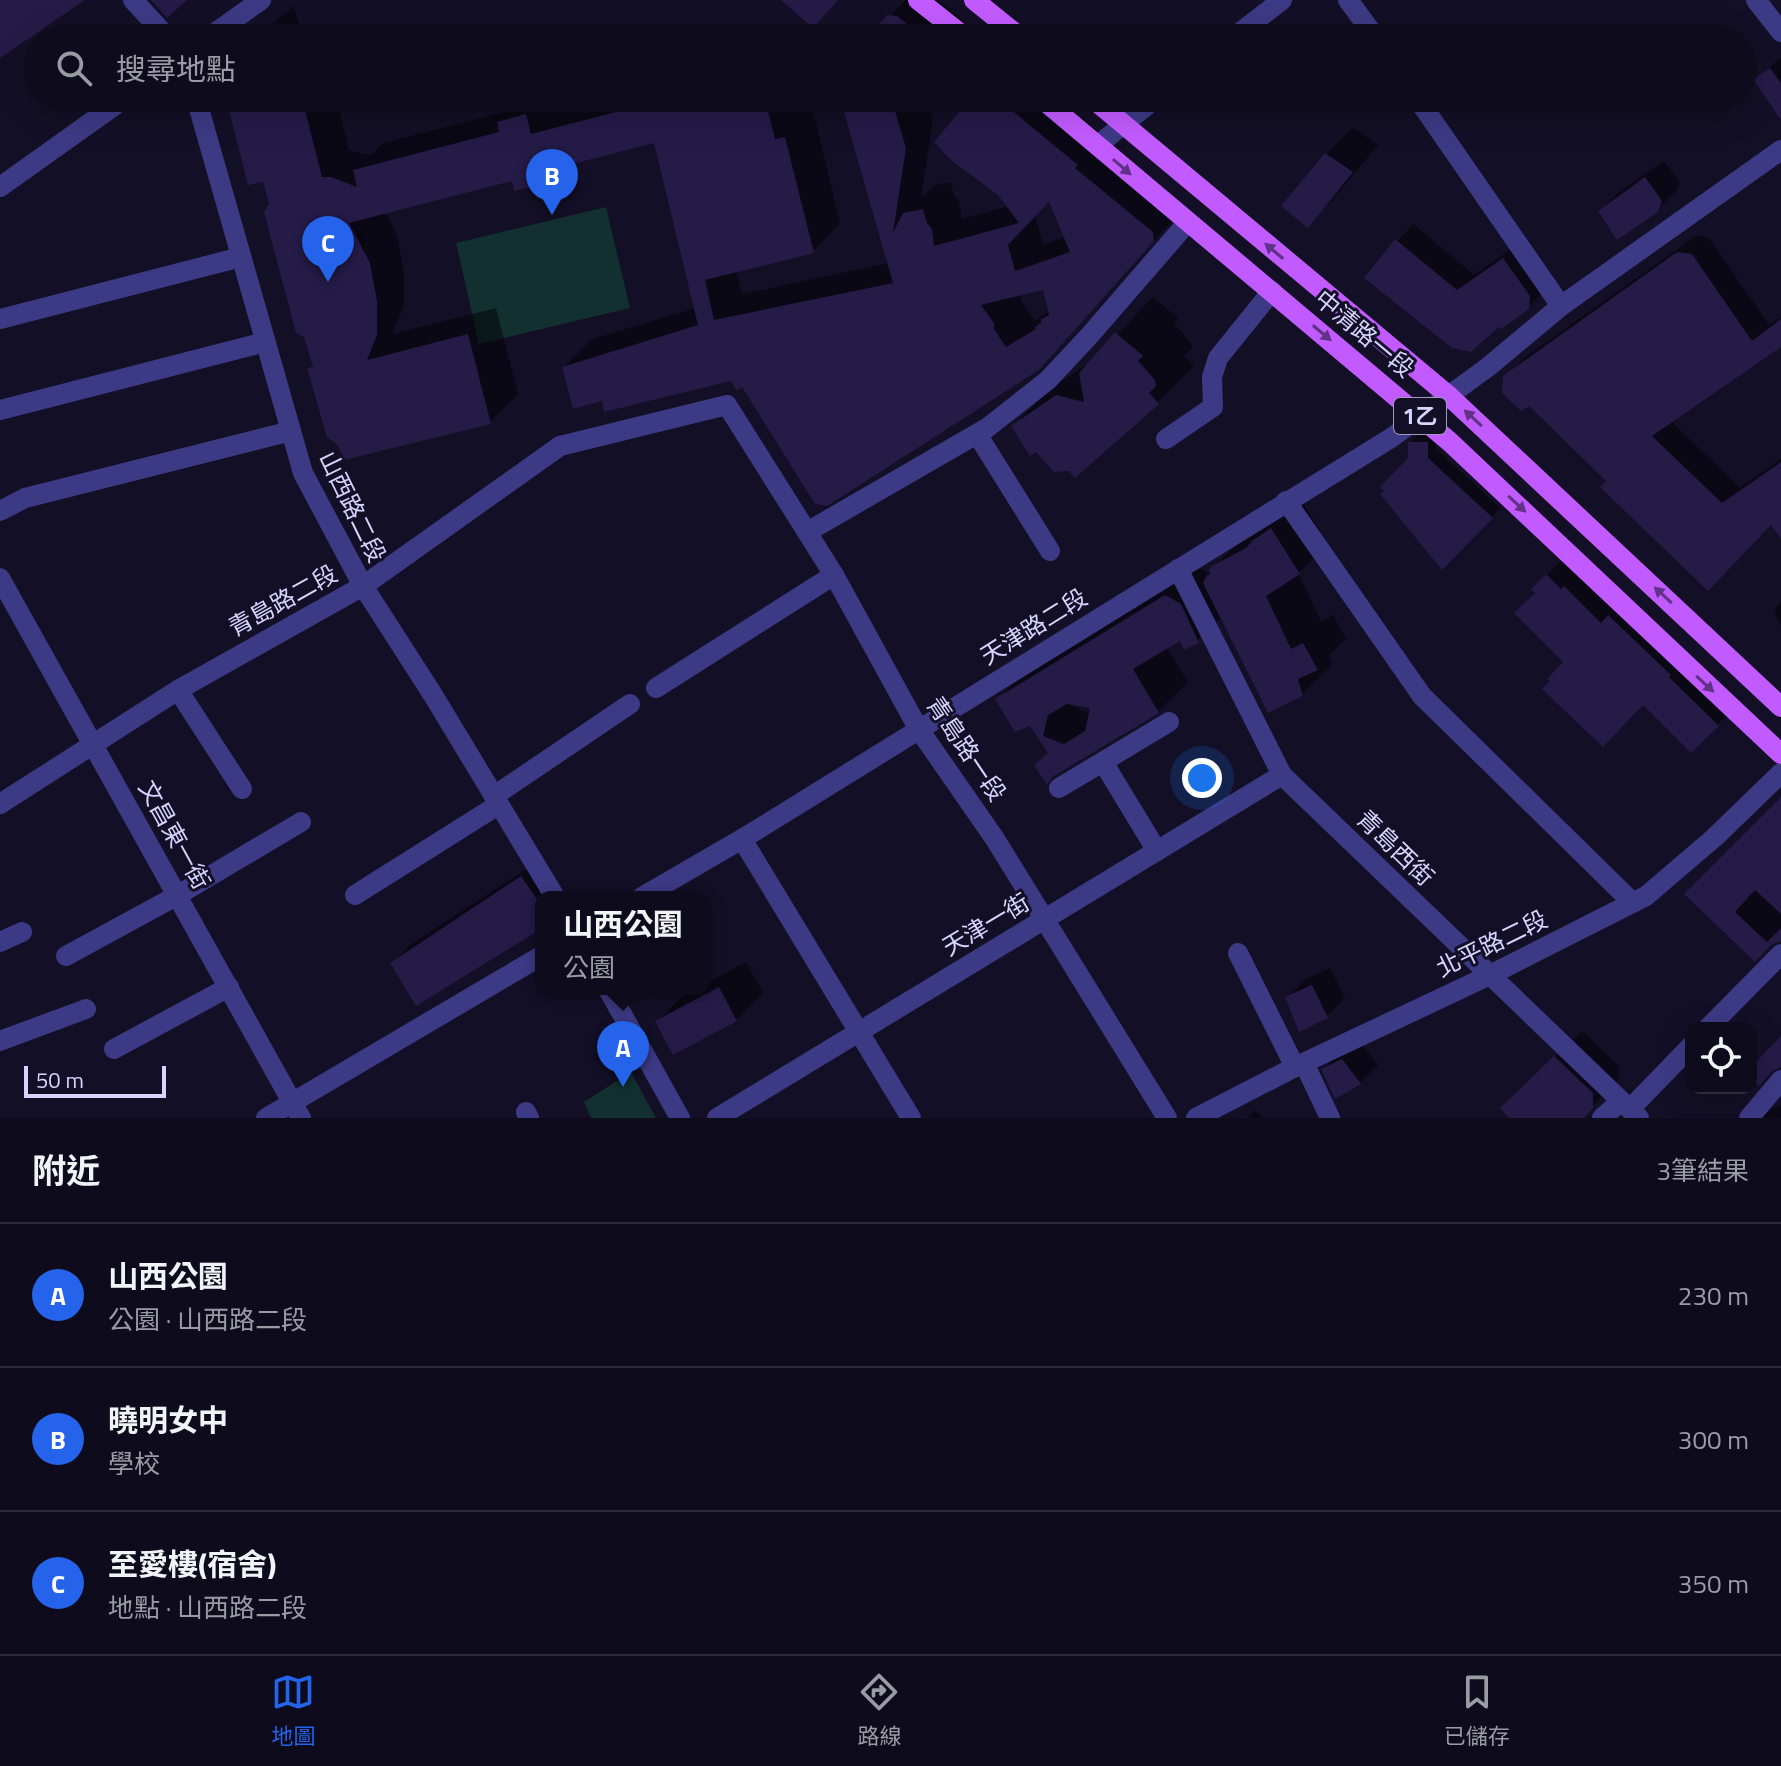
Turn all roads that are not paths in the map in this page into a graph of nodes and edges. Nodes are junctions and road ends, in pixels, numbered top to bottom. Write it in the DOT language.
graph roads {
  1 [pos="133,0"];
  2 [pos="261,0"];
  3 [pos="918,0"];
  4 [pos="974,0"];
  5 [pos="1282,0"];
  6 [pos="1348,0"];
  7 [pos="1756,0"];
  8 [pos="155,24"];
  9 [pos="228,24"];
  10 [pos="948,24"];
  11 [pos="1004,24"];
  12 [pos="1251,24"];
  13 [pos="1366,24"];
  14 [pos="1781,32"];
  15 [pos="105,112"];
  16 [pos="200,112"];
  17 [pos="1058,112"];
  18 [pos="1109,112"];
  19 [pos="1138,112"];
  20 [pos="1427,112"];
  21 [pos="1123,124"];
  22 [pos="1098,145"];
  23 [pos="1781,150"];
  24 [pos="0,187"];
  25 [pos="1187,223"];
  26 [pos="241,257"];
  27 [pos="1272,291"];
  28 [pos="1561,306"];
  29 [pos="0,319"];
  30 [pos="265,342"];
  31 [pos="1449,396"];
  32 [pos="727,405"];
  33 [pos="0,410"];
  34 [pos="1420,416"];
  35 [pos="291,431"];
  36 [pos="977,434"];
  37 [pos="1166,439"];
  38 [pos="1286,501"];
  39 [pos="0,511"];
  40 [pos="807,532"];
  41 [pos="1050,551"];
  42 [pos="1178,569"];
  43 [pos="834,575"];
  44 [pos="0,578"];
  45 [pos="363,586"];
  46 [pos="656,688"];
  47 [pos="178,690"];
  48 [pos="630,704"];
  49 [pos="1781,707"];
  50 [pos="1169,722"];
  51 [pos="918,728"];
  52 [pos="94,744"];
  53 [pos="1781,754"];
  54 [pos="1103,762"];
  55 [pos="1781,773"];
  56 [pos="1282,775"];
  57 [pos="1059,788"];
  58 [pos="242,789"];
  59 [pos="496,800"];
  60 [pos="0,804"];
  61 [pos="301,822"];
  62 [pos="742,839"];
  63 [pos="1157,851"];
  64 [pos="551,891"];
  65 [pos="652,891"];
  66 [pos="178,895"];
  67 [pos="355,895"];
  68 [pos="1633,903"];
  69 [pos="1044,920"];
  70 [pos="22,932"];
  71 [pos="0,942"];
  72 [pos="1238,953"];
  73 [pos="1781,954"];
  74 [pos="66,956"];
  75 [pos="535,960"];
  76 [pos="1490,975"];
  77 [pos="229,987"];
  78 [pos="611,995"];
  79 [pos="86,1009"];
  80 [pos="1714,1022"];
  81 [pos="860,1031"];
  82 [pos="0,1041"];
  83 [pos="114,1049"];
  84 [pos="1685,1052"];
  85 [pos="1300,1065"];
  86 [pos="1781,1080"];
  87 [pos="1630,1109"];
  88 [pos="297,1110"];
  89 [pos="266,1118"];
  90 [pos="680,1118"];
  91 [pos="717,1118"];
  92 [pos="911,1118"];
  93 [pos="1167,1118"];
  94 [pos="1196,1118"];
  95 [pos="1330,1118"];
  96 [pos="1602,1118"];
  97 [pos="1749,1118"];
  1 -- 8 [label="street"];
  2 -- 9 [label="street"];
  3 -- 10 [label="main road"];
  4 -- 11 [label="main road"];
  5 -- 12 [label="street"];
  6 -- 13 [label="street"];
  7 -- 14 [label="street"];
  15 -- 24 [label="street"];
  16 -- 26 [label="street, 山西路二段"];
  17 -- 22 [label="main road, 中清路一段 / 1乙"];
  18 -- 21 [label="main road, 中清路一段 / 1乙"];
  19 -- 21 [label="street"];
  20 -- 28 [label="street"];
  21 -- 22 [label="street"];
  31 -- 21 [label="main road, 中清路一段 / 1乙, one-way"];
  22 -- 25 [label="main road, 中清路一段 / 1乙, one-way"];
  23 -- 28 [label="street, 天津路二段"];
  25 -- 27 [label="main road, 中清路一段 / 1乙"];
  25 -- 36 [label="street"];
  26 -- 29 [label="street"];
  26 -- 30 [label="street, 山西路二段"];
  27 -- 34 [label="main road, 中清路一段 / 1乙, one-way"];
  27 -- 37 [label="street"];
  28 -- 31 [label="street, 天津路二段"];
  30 -- 33 [label="street"];
  30 -- 35 [label="street, 山西路二段"];
  31 -- 34 [label="street, 天津路二段"];
  49 -- 31 [label="main road, 中清路一段 / 1乙, one-way"];
  32 -- 40 [label="street, 青島路一段"];
  32 -- 45 [label="street, 青島路二段"];
  34 -- 38 [label="street, 天津路二段"];
  34 -- 53 [label="main road, 中清路一段 / 1乙, one-way"];
  35 -- 39 [label="street"];
  35 -- 45 [label="street, 山西路二段"];
  36 -- 40 [label="street"];
  36 -- 41 [label="street"];
  38 -- 42 [label="street, 天津路二段"];
  38 -- 68 [label="street"];
  40 -- 43 [label="street, 青島路一段"];
  42 -- 51 [label="street, 天津路二段"];
  42 -- 56 [label="street, 青島西街"];
  43 -- 46 [label="street"];
  43 -- 51 [label="street, 青島路一段"];
  44 -- 52 [label="street, 文昌東一街"];
  45 -- 47 [label="street, 青島路二段"];
  45 -- 59 [label="street, 山西路二段"];
  47 -- 52 [label="street, 青島路二段"];
  47 -- 58 [label="street"];
  48 -- 59 [label="street"];
  50 -- 54 [label="street"];
  51 -- 62 [label="street, 天津路二段"];
  51 -- 69 [label="street, 青島路一段"];
  52 -- 60 [label="street, 青島路二段"];
  52 -- 66 [label="street, 文昌東一街"];
  54 -- 57 [label="street"];
  54 -- 63 [label="street"];
  55 -- 68 [label="street, 北平路二段"];
  56 -- 63 [label="street, 天津一街"];
  56 -- 76 [label="street, 青島西街"];
  59 -- 64 [label="street, 山西路二段"];
  59 -- 67 [label="street"];
  61 -- 66 [label="street"];
  62 -- 65 [label="street, 天津路二段"];
  62 -- 81 [label="street"];
  63 -- 69 [label="street, 天津一街"];
  66 -- 74 [label="street"];
  66 -- 77 [label="street, 文昌東一街"];
  68 -- 76 [label="street, 北平路二段"];
  69 -- 81 [label="street, 天津一街"];
  69 -- 93 [label="street, 青島路一段"];
  70 -- 71 [label="street"];
  72 -- 85 [label="street"];
  73 -- 80 [label="street"];
  75 -- 88 [label="street"];
  76 -- 85 [label="street, 北平路二段"];
  76 -- 87 [label="street, 青島西街"];
  77 -- 83 [label="street"];
  77 -- 88 [label="street, 文昌東一街"];
  78 -- 90 [label="street"];
  79 -- 82 [label="street"];
  81 -- 91 [label="street, 天津一街"];
  81 -- 92 [label="street"];
  84 -- 87 [label="street"];
  85 -- 94 [label="street, 北平路二段"];
  85 -- 95 [label="street"];
  86 -- 97 [label="street"];
  87 -- 96 [label="street"];
  88 -- 89 [label="street"];
}
